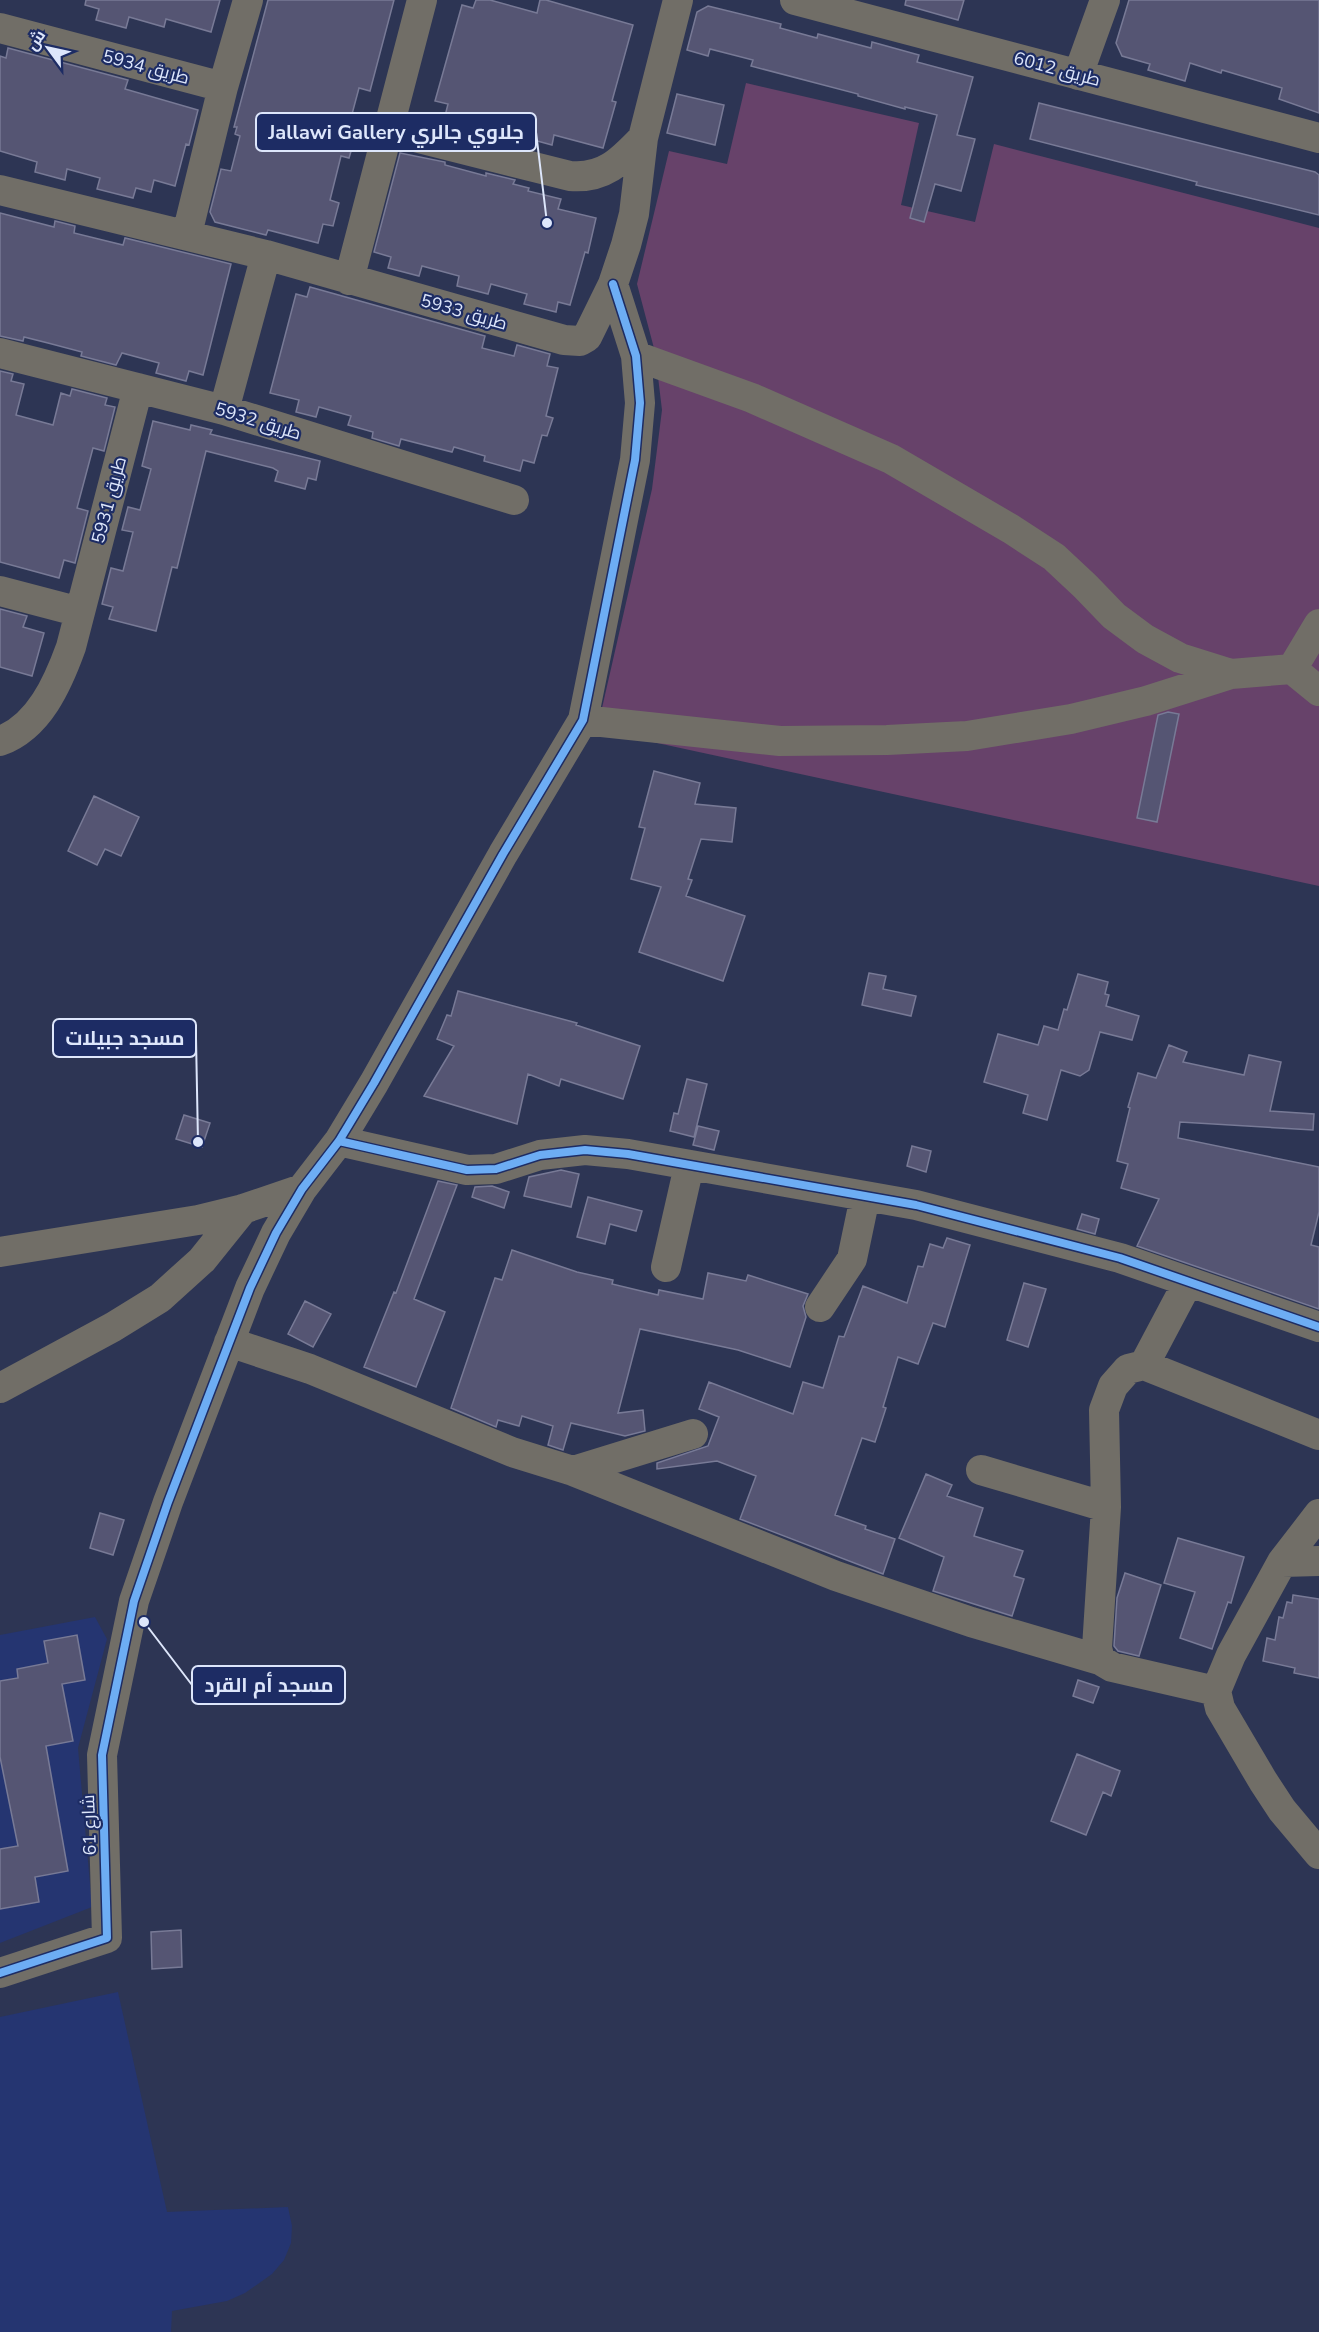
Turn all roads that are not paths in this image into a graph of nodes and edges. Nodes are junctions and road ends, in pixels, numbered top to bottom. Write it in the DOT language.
graph roads {
  1 [pos="248,0"];
  2 [pos="422,0"];
  3 [pos="678,0"];
  4 [pos="795,0"];
  5 [pos="1105,0"];
  6 [pos="855,8"];
  7 [pos="0,27"];
  8 [pos="1078,75"];
  9 [pos="223,87"];
  10 [pos="387,130"];
  11 [pos="643,138"];
  12 [pos="1319,138"];
  13 [pos="0,190"];
  14 [pos="187,234"];
  15 [pos="266,255"];
  16 [pos="349,280"];
  17 [pos="613,284"];
  18 [pos="0,353"];
  19 [pos="636,356"];
  20 [pos="138,388"];
  21 [pos="224,410"];
  22 [pos="514,500"];
  23 [pos="0,591"];
  24 [pos="80,612"];
  25 [pos="1319,624"];
  26 [pos="1292,669"];
  27 [pos="1231,674"];
  28 [pos="1319,692"];
  29 [pos="583,720"];
  30 [pos="0,741"];
  31 [pos="339,1141"];
  32 [pos="689,1166"];
  33 [pos="302,1189"];
  34 [pos="864,1197"];
  35 [pos="243,1209"];
  36 [pos="0,1252"];
  37 [pos="666,1267"];
  38 [pos="1188,1282"];
  39 [pos="820,1307"];
  40 [pos="1319,1327"];
  41 [pos="229,1342"];
  42 [pos="1144,1365"];
  43 [pos="0,1388"];
  44 [pos="693,1434"];
  45 [pos="1319,1435"];
  46 [pos="981,1470"];
  47 [pos="573,1471"];
  48 [pos="1106,1507"];
  49 [pos="1319,1514"];
  50 [pos="1319,1561"];
  51 [pos="1282,1562"];
  52 [pos="1100,1660"];
  53 [pos="1216,1691"];
  54 [pos="1319,1854"];
  55 [pos="0,1973"];
  1 -- 9 [label="street"];
  2 -- 10 [label="street"];
  3 -- 11 [label="street, طريق 5933"];
  4 -- 6 [label="street, طريق 6012"];
  5 -- 8 [label="street"];
  6 -- 8 [label="street, طريق 6012"];
  7 -- 9 [label="street, طريق 5934"];
  8 -- 12 [label="street, طريق 6012"];
  9 -- 14 [label="street"];
  10 -- 11 [label="street"];
  10 -- 16 [label="street"];
  11 -- 17 [label="street, طريق 5933"];
  13 -- 14 [label="street, طريق 5933"];
  14 -- 15 [label="street, طريق 5933"];
  15 -- 16 [label="street, طريق 5933"];
  15 -- 21 [label="street"];
  16 -- 17 [label="street, طريق 5933"];
  17 -- 19 [label="street"];
  18 -- 20 [label="street, طريق 5932"];
  19 -- 27 [label="street"];
  19 -- 29 [label="street"];
  20 -- 21 [label="street, طريق 5932"];
  20 -- 24 [label="street, طريق 5931"];
  21 -- 22 [label="street, طريق 5932"];
  23 -- 24 [label="street"];
  24 -- 30 [label="street, طريق 5931"];
  25 -- 26 [label="street"];
  26 -- 27 [label="street"];
  26 -- 28 [label="street"];
  27 -- 29 [label="street"];
  29 -- 31 [label="street"];
  31 -- 32 [label="street"];
  31 -- 33 [label="street"];
  32 -- 34 [label="street"];
  32 -- 37 [label="street"];
  33 -- 35 [label="street"];
  33 -- 41 [label="street"];
  34 -- 38 [label="street"];
  34 -- 39 [label="street"];
  35 -- 36 [label="street"];
  35 -- 43 [label="street"];
  38 -- 40 [label="street"];
  38 -- 42 [label="street"];
  41 -- 47 [label="street"];
  41 -- 55 [label="street, شارع 61"];
  42 -- 45 [label="street"];
  42 -- 48 [label="street"];
  44 -- 47 [label="street"];
  46 -- 48 [label="street"];
  47 -- 52 [label="street"];
  48 -- 52 [label="street"];
  49 -- 51 [label="street"];
  50 -- 51 [label="street"];
  51 -- 53 [label="street"];
  52 -- 53 [label="street"];
  53 -- 54 [label="street"];
}
